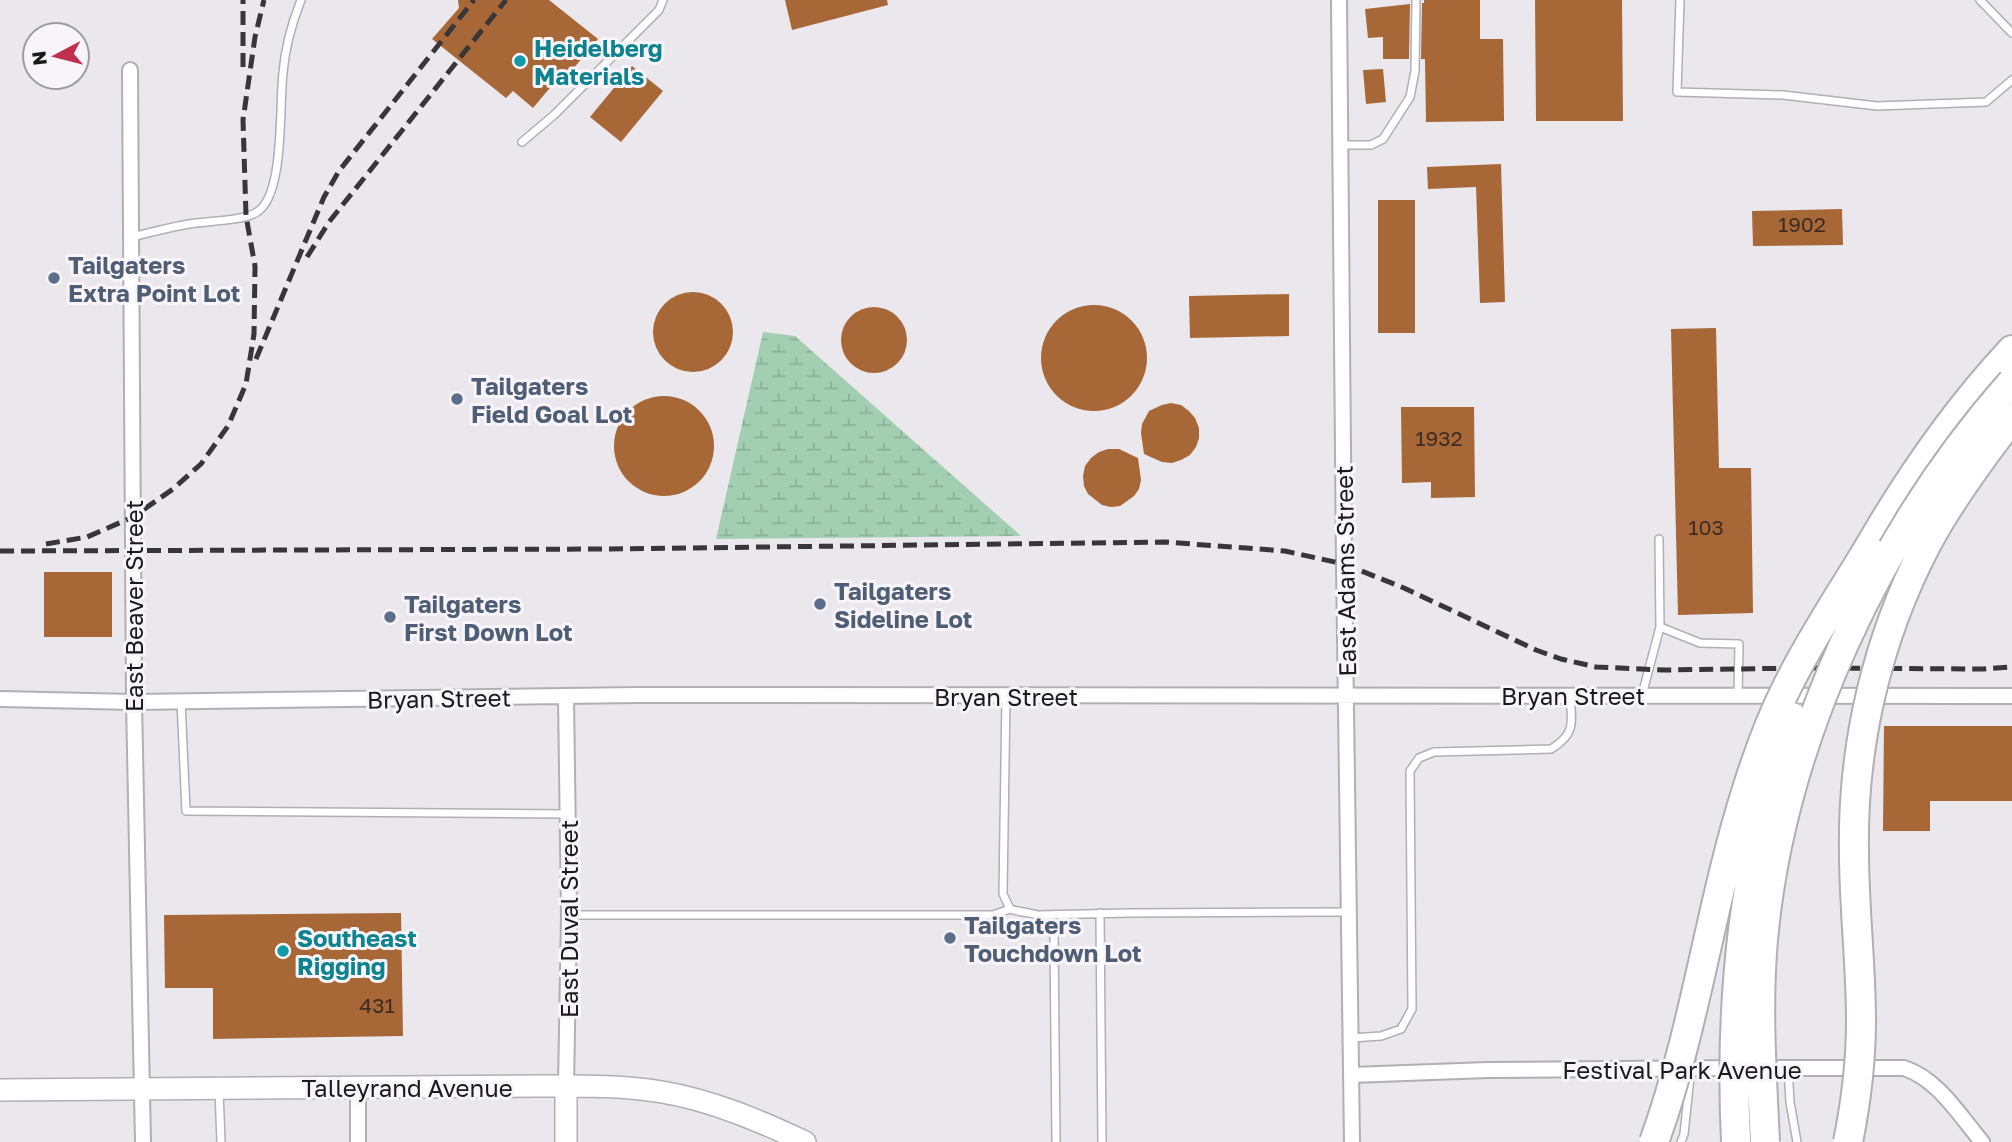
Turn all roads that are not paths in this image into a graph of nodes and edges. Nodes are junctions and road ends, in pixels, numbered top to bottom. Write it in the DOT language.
graph roads {
  1 [pos="301,0"];
  2 [pos="663,0"];
  3 [pos="1339,0"];
  4 [pos="1416,0"];
  5 [pos="1680,0"];
  6 [pos="1980,0"];
  7 [pos="2012,33"];
  8 [pos="130,70"];
  9 [pos="2012,80"];
  10 [pos="522,142"];
  11 [pos="1340,145"];
  12 [pos="131,238"];
  13 [pos="2012,350"];
  14 [pos="2012,382"];
  15 [pos="2012,418"];
  16 [pos="1659,539"];
  17 [pos="1868,549"];
  18 [pos="1660,627"];
  19 [pos="1570,695"];
  20 [pos="1642,695"];
  21 [pos="1738,695"];
  22 [pos="566,696"];
  23 [pos="1006,696"];
  24 [pos="1347,696"];
  25 [pos="2012,696"];
  26 [pos="0,699"];
  27 [pos="181,701"];
  28 [pos="134,702"];
  29 [pos="568,814"];
  30 [pos="1010,909"];
  31 [pos="1349,912"];
  32 [pos="1100,913"];
  33 [pos="569,915"];
  34 [pos="1039,915"];
  35 [pos="1351,1038"];
  36 [pos="1691,1068"];
  37 [pos="1788,1068"];
  38 [pos="1351,1075"];
  39 [pos="566,1086"];
  40 [pos="358,1087"];
  41 [pos="219,1089"];
  42 [pos="0,1090"];
  43 [pos="142,1090"];
  44 [pos="143,1142"];
  45 [pos="221,1142"];
  46 [pos="358,1142"];
  47 [pos="566,1142"];
  48 [pos="805,1142"];
  49 [pos="1056,1142"];
  50 [pos="1102,1142"];
  51 [pos="1352,1142"];
  52 [pos="1654,1142"];
  53 [pos="1681,1142"];
  54 [pos="1736,1142"];
  55 [pos="1765,1142"];
  56 [pos="1797,1142"];
  57 [pos="1848,1142"];
  58 [pos="1982,1142"];
  1 -- 12 [label="lane"];
  2 -- 10 [label="lane"];
  3 -- 11 [label="street, East Adams Street"];
  4 -- 11 [label="lane"];
  5 -- 9 [label="lane"];
  6 -- 7 [label="lane"];
  8 -- 12 [label="street, East Beaver Street"];
  11 -- 24 [label="street, East Adams Street"];
  12 -- 28 [label="street, East Beaver Street"];
  13 -- 17 [label="highway"];
  14 -- 55 [label="highway, bridge"];
  15 -- 57 [label="highway, bridge"];
  16 -- 18 [label="lane"];
  17 -- 52 [label="highway, bridge"];
  17 -- 54 [label="highway, bridge"];
  18 -- 20 [label="lane"];
  18 -- 21 [label="lane"];
  19 -- 20 [label="street, Bryan Street"];
  19 -- 24 [label="street, Bryan Street"];
  19 -- 35 [label="lane"];
  20 -- 21 [label="street, Bryan Street"];
  21 -- 25 [label="street, Bryan Street"];
  22 -- 23 [label="street, Bryan Street"];
  22 -- 27 [label="street, Bryan Street"];
  22 -- 29 [label="street, East Duval Street"];
  23 -- 24 [label="street, Bryan Street"];
  23 -- 30 [label="lane"];
  24 -- 31 [label="street, East Adams Street"];
  26 -- 28 [label="street, Bryan Street"];
  27 -- 28 [label="street, Bryan Street"];
  27 -- 29 [label="lane"];
  28 -- 43 [label="street, East Beaver Street"];
  29 -- 33 [label="street, East Duval Street"];
  30 -- 33 [label="lane"];
  30 -- 34 [label="lane"];
  31 -- 32 [label="lane"];
  31 -- 35 [label="street, East Adams Street"];
  32 -- 34 [label="lane"];
  32 -- 50 [label="lane"];
  33 -- 39 [label="street, East Duval Street"];
  34 -- 49 [label="lane"];
  35 -- 38 [label="street, East Adams Street"];
  36 -- 37 [label="street, Festival Park Avenue"];
  36 -- 38 [label="street, Festival Park Avenue"];
  36 -- 53 [label="lane"];
  37 -- 56 [label="lane"];
  37 -- 58 [label="street, Festival Park Avenue"];
  38 -- 51 [label="street, East Adams Street"];
  39 -- 40 [label="street, Talleyrand Avenue"];
  39 -- 47 [label="street, East Duval Street"];
  39 -- 48 [label="street, Talleyrand Avenue"];
  40 -- 41 [label="street, Talleyrand Avenue"];
  40 -- 46 [label="street"];
  41 -- 43 [label="street, Talleyrand Avenue"];
  41 -- 45 [label="lane"];
  42 -- 43 [label="street, Talleyrand Avenue"];
  43 -- 44 [label="street, East Beaver Street"];
}
